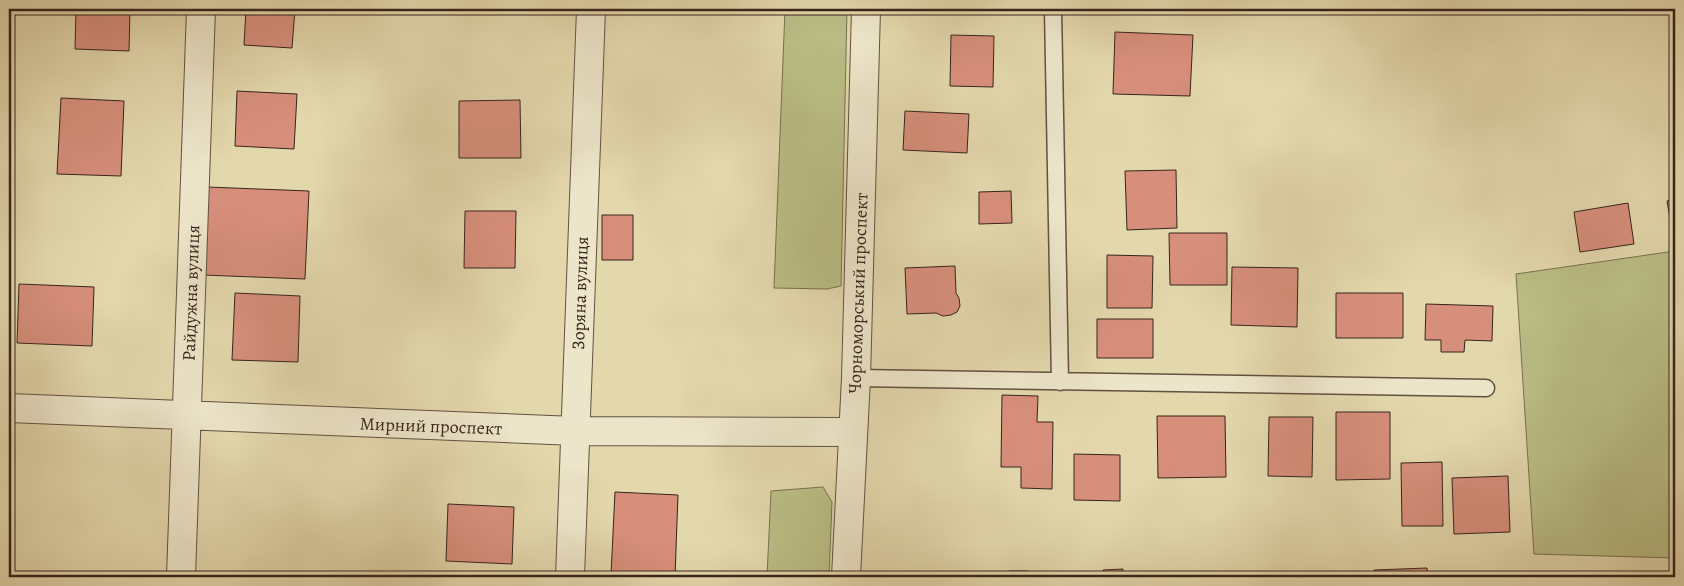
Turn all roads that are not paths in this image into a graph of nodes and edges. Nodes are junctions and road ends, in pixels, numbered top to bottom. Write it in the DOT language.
graph roads {
  1 [pos="201,9"];
  2 [pos="591,9"];
  3 [pos="866,9"];
  4 [pos="1053,9"];
  5 [pos="856,378"];
  6 [pos="1060,382"];
  7 [pos="1486,388"];
  8 [pos="9,408"];
  9 [pos="186,416"];
  10 [pos="575,431"];
  11 [pos="853,432"];
  12 [pos="181,577"];
  13 [pos="570,577"];
  14 [pos="846,577"];
  1 -- 9 [label="street, Райдужна вулиця"];
  2 -- 10 [label="street, Зоряна вулиця"];
  3 -- 5 [label="street, Чорноморський проспект"];
  4 -- 6 [label="lane"];
  5 -- 6 [label="lane"];
  5 -- 11 [label="street, Чорноморський проспект"];
  6 -- 7 [label="lane"];
  8 -- 9 [label="street, Мирний проспект"];
  9 -- 10 [label="street, Мирний проспект"];
  9 -- 12 [label="street, Райдужна вулиця"];
  10 -- 11 [label="street, Мирний проспект"];
  10 -- 13 [label="street, Зоряна вулиця"];
  11 -- 14 [label="street, Чорноморський проспект"];
}
